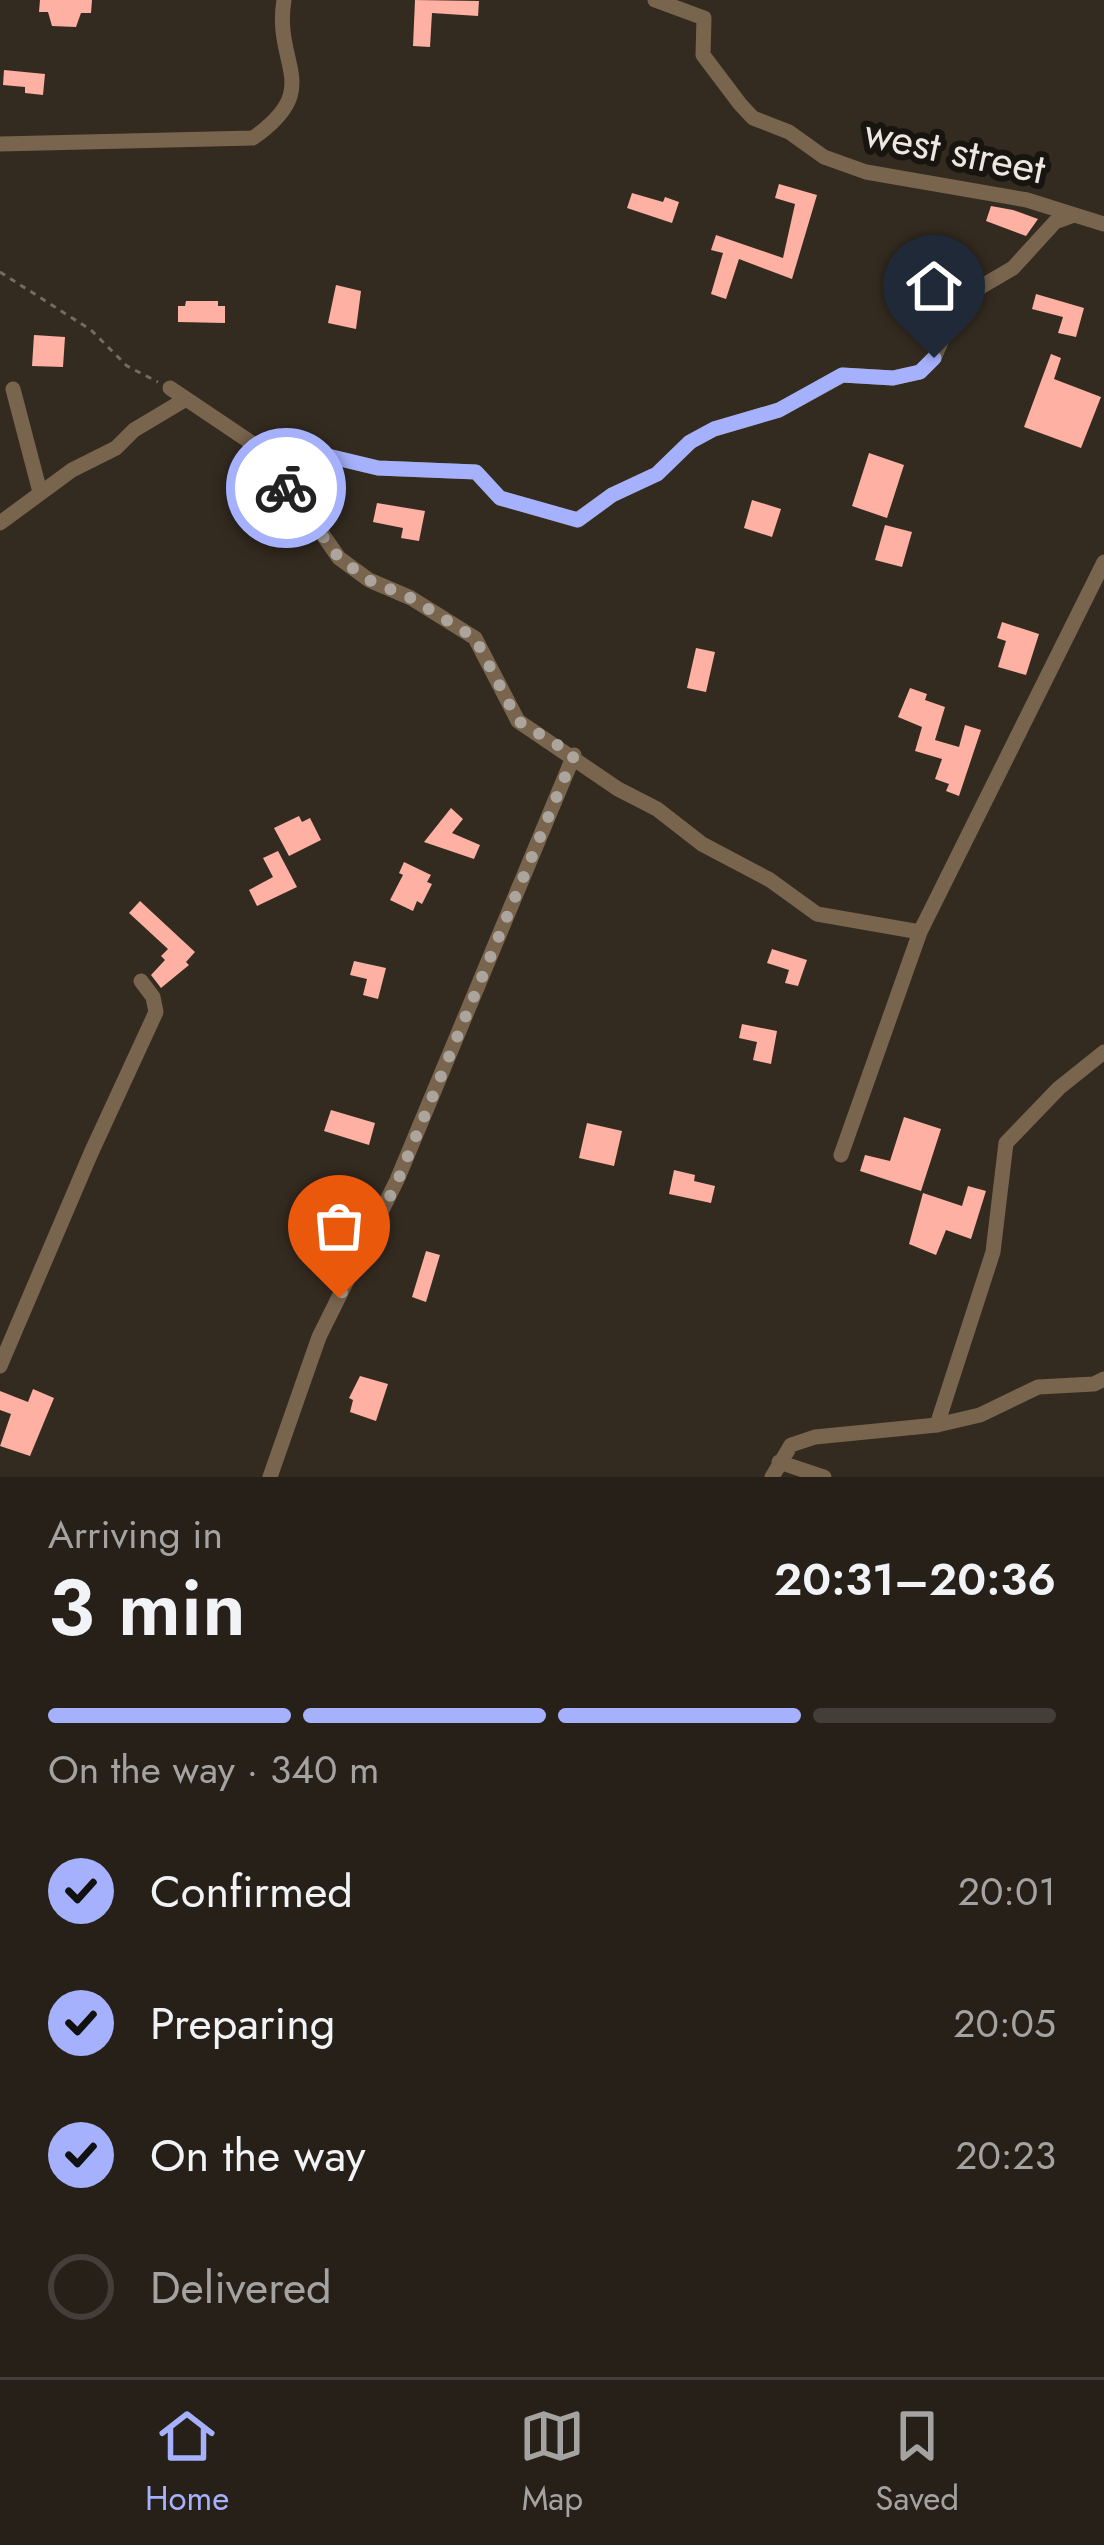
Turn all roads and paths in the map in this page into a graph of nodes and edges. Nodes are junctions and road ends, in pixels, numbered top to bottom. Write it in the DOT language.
graph roads {
  1 [pos="284,0"];
  2 [pos="656,0"];
  3 [pos="0,144"];
  4 [pos="1074,214"];
  5 [pos="1104,224"];
  6 [pos="0,272"];
  7 [pos="170,388"];
  8 [pos="14,389"];
  9 [pos="186,399"];
  10 [pos="277,460"];
  11 [pos="40,492"];
  12 [pos="0,523"];
  13 [pos="1104,562"];
  14 [pos="574,755"];
  15 [pos="920,932"];
  16 [pos="141,981"];
  17 [pos="1104,1052"];
  18 [pos="841,1154"];
  19 [pos="2,1356"];
  20 [pos="1104,1378"];
  21 [pos="937,1425"];
  22 [pos="776,1469"];
  23 [pos="270,1477"];
  24 [pos="824,1477"];
  1 -- 3 [label="street"];
  2 -- 4 [label="street, west street"];
  4 -- 5 [label="street, west street"];
  4 -- 10 [label="street"];
  6 -- 7 [label="path"];
  7 -- 9 [label="street"];
  8 -- 11 [label="street"];
  9 -- 10 [label="street"];
  9 -- 11 [label="street"];
  10 -- 14 [label="street"];
  11 -- 12 [label="street"];
  13 -- 15 [label="street"];
  14 -- 15 [label="street"];
  14 -- 23 [label="street"];
  15 -- 18 [label="street"];
  16 -- 19 [label="street"];
  17 -- 21 [label="street"];
  20 -- 21 [label="street"];
  21 -- 22 [label="street"];
  22 -- 24 [label="street"];
}
